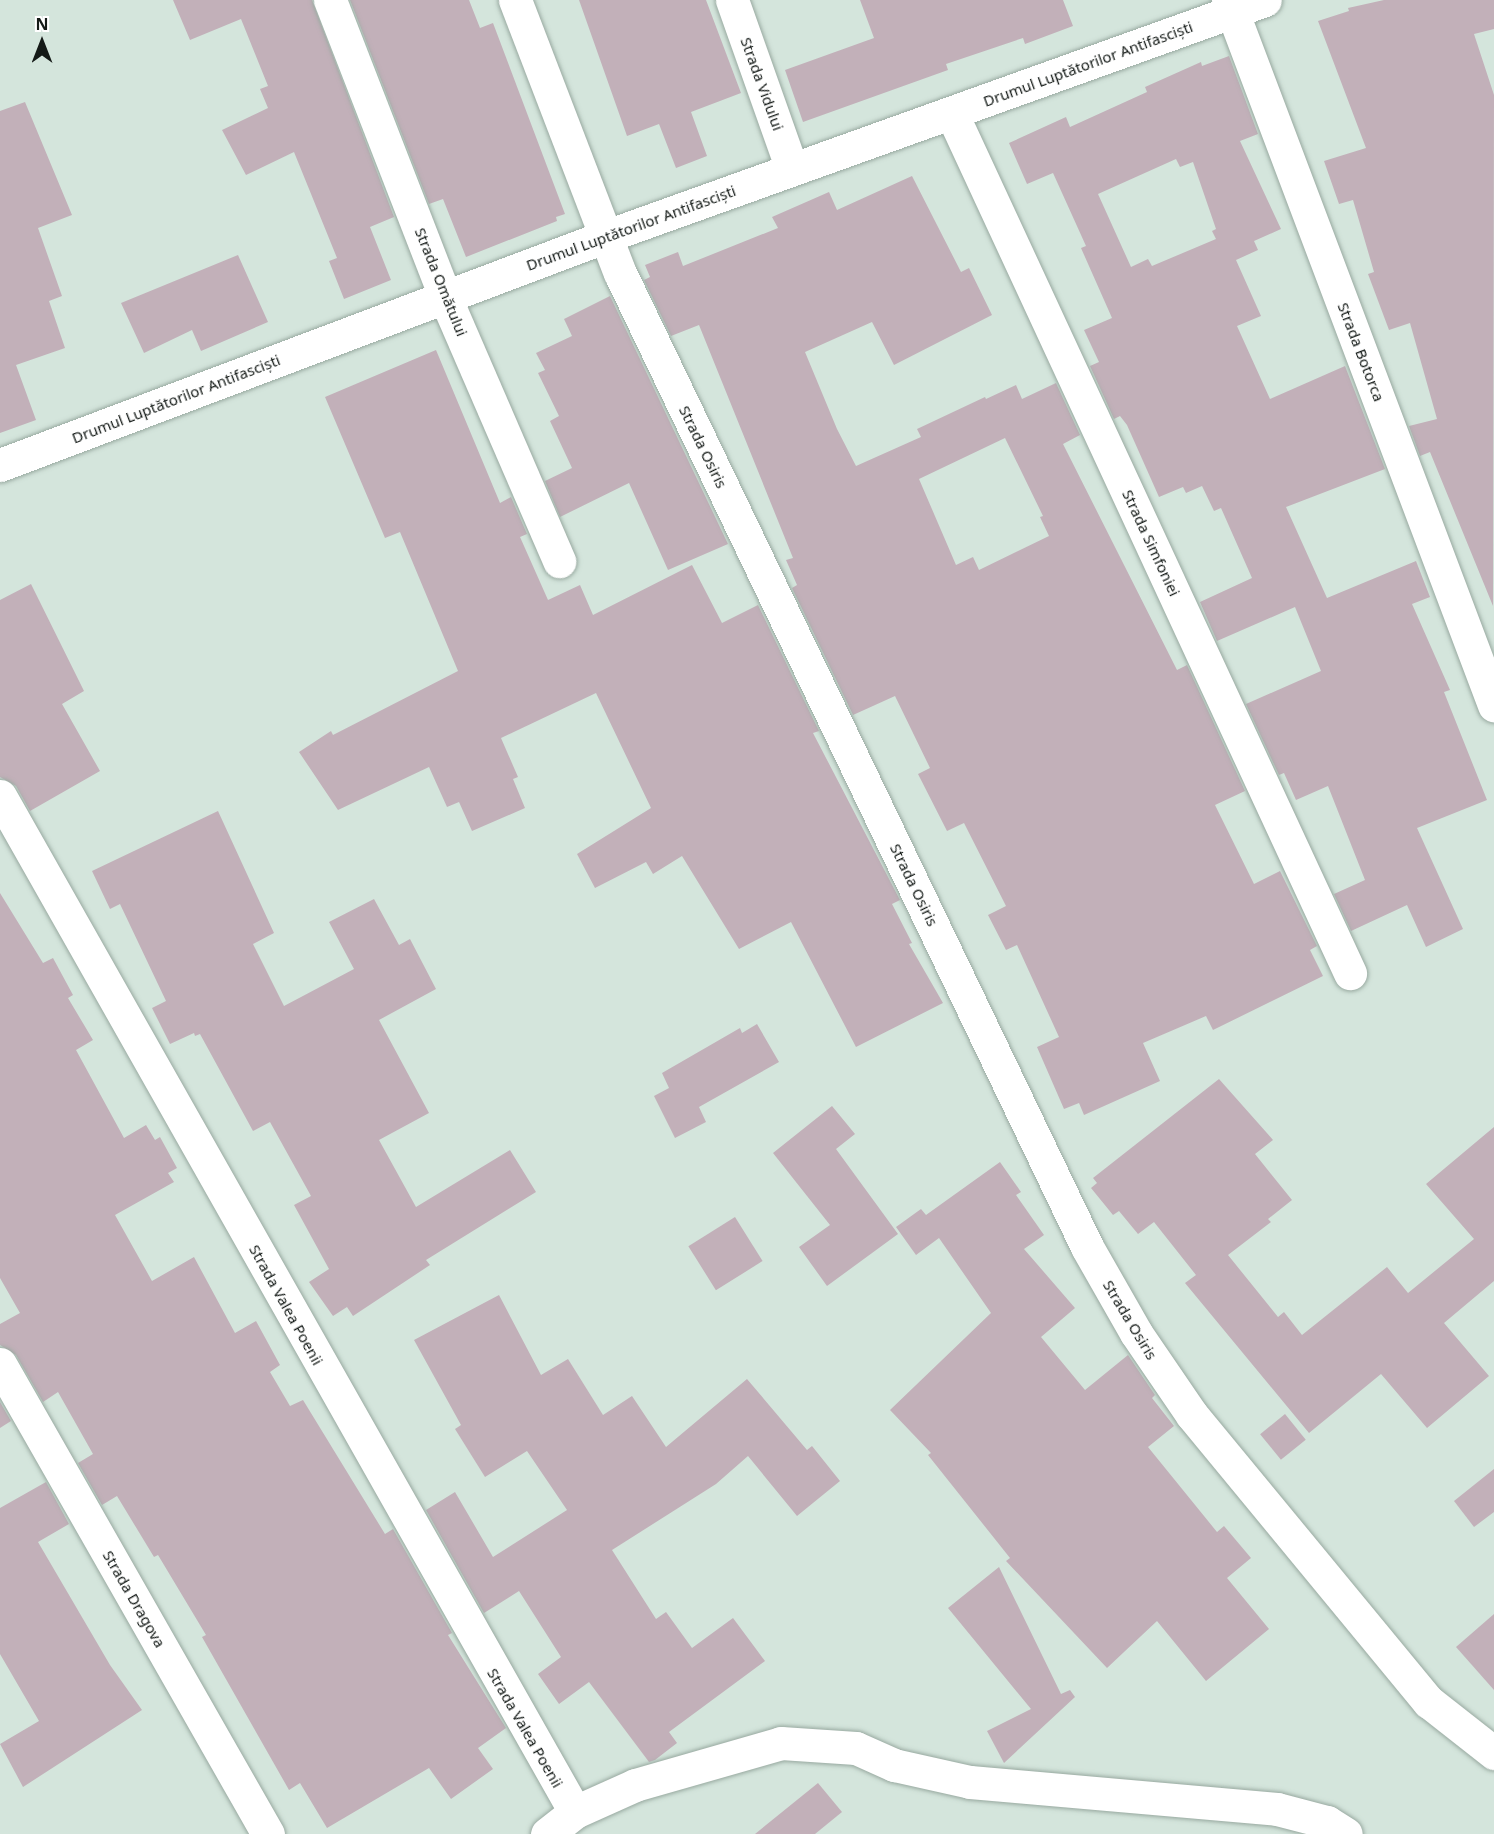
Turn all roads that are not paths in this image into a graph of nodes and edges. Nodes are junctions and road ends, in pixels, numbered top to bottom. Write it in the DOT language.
graph roads {
  1 [pos="330,0"];
  2 [pos="515,0"];
  3 [pos="732,0"];
  4 [pos="1266,0"];
  5 [pos="1230,5"];
  6 [pos="952,114"];
  7 [pos="792,169"];
  8 [pos="604,237"];
  9 [pos="445,297"];
  10 [pos="0,465"];
  11 [pos="559,561"];
  12 [pos="1494,705"];
  13 [pos="0,796"];
  14 [pos="1350,973"];
  15 [pos="0,1364"];
  16 [pos="1494,1753"];
  17 [pos="575,1812"];
  18 [pos="268,1834"];
  19 [pos="547,1834"];
  20 [pos="1346,1834"];
  1 -- 9 [label="street, Strada Omătului"];
  2 -- 8 [label="street, Strada Osiris"];
  3 -- 7 [label="street, Strada Vidului"];
  4 -- 5 [label="street, Drumul Luptătorilor Antifasciști"];
  5 -- 6 [label="street, Drumul Luptătorilor Antifasciști"];
  5 -- 12 [label="street, Strada Botorca"];
  6 -- 7 [label="street, Drumul Luptătorilor Antifasciști"];
  6 -- 14 [label="street, Strada Simfoniei"];
  7 -- 8 [label="street, Drumul Luptătorilor Antifasciști"];
  8 -- 9 [label="street, Drumul Luptătorilor Antifasciști"];
  8 -- 16 [label="street, Strada Osiris"];
  9 -- 10 [label="street, Drumul Luptătorilor Antifasciști"];
  9 -- 11 [label="street, Strada Omătului"];
  13 -- 17 [label="street, Strada Valea Poenii"];
  15 -- 18 [label="street, Strada Dragova"];
  17 -- 19 [label="street"];
  17 -- 20 [label="street"];
}
